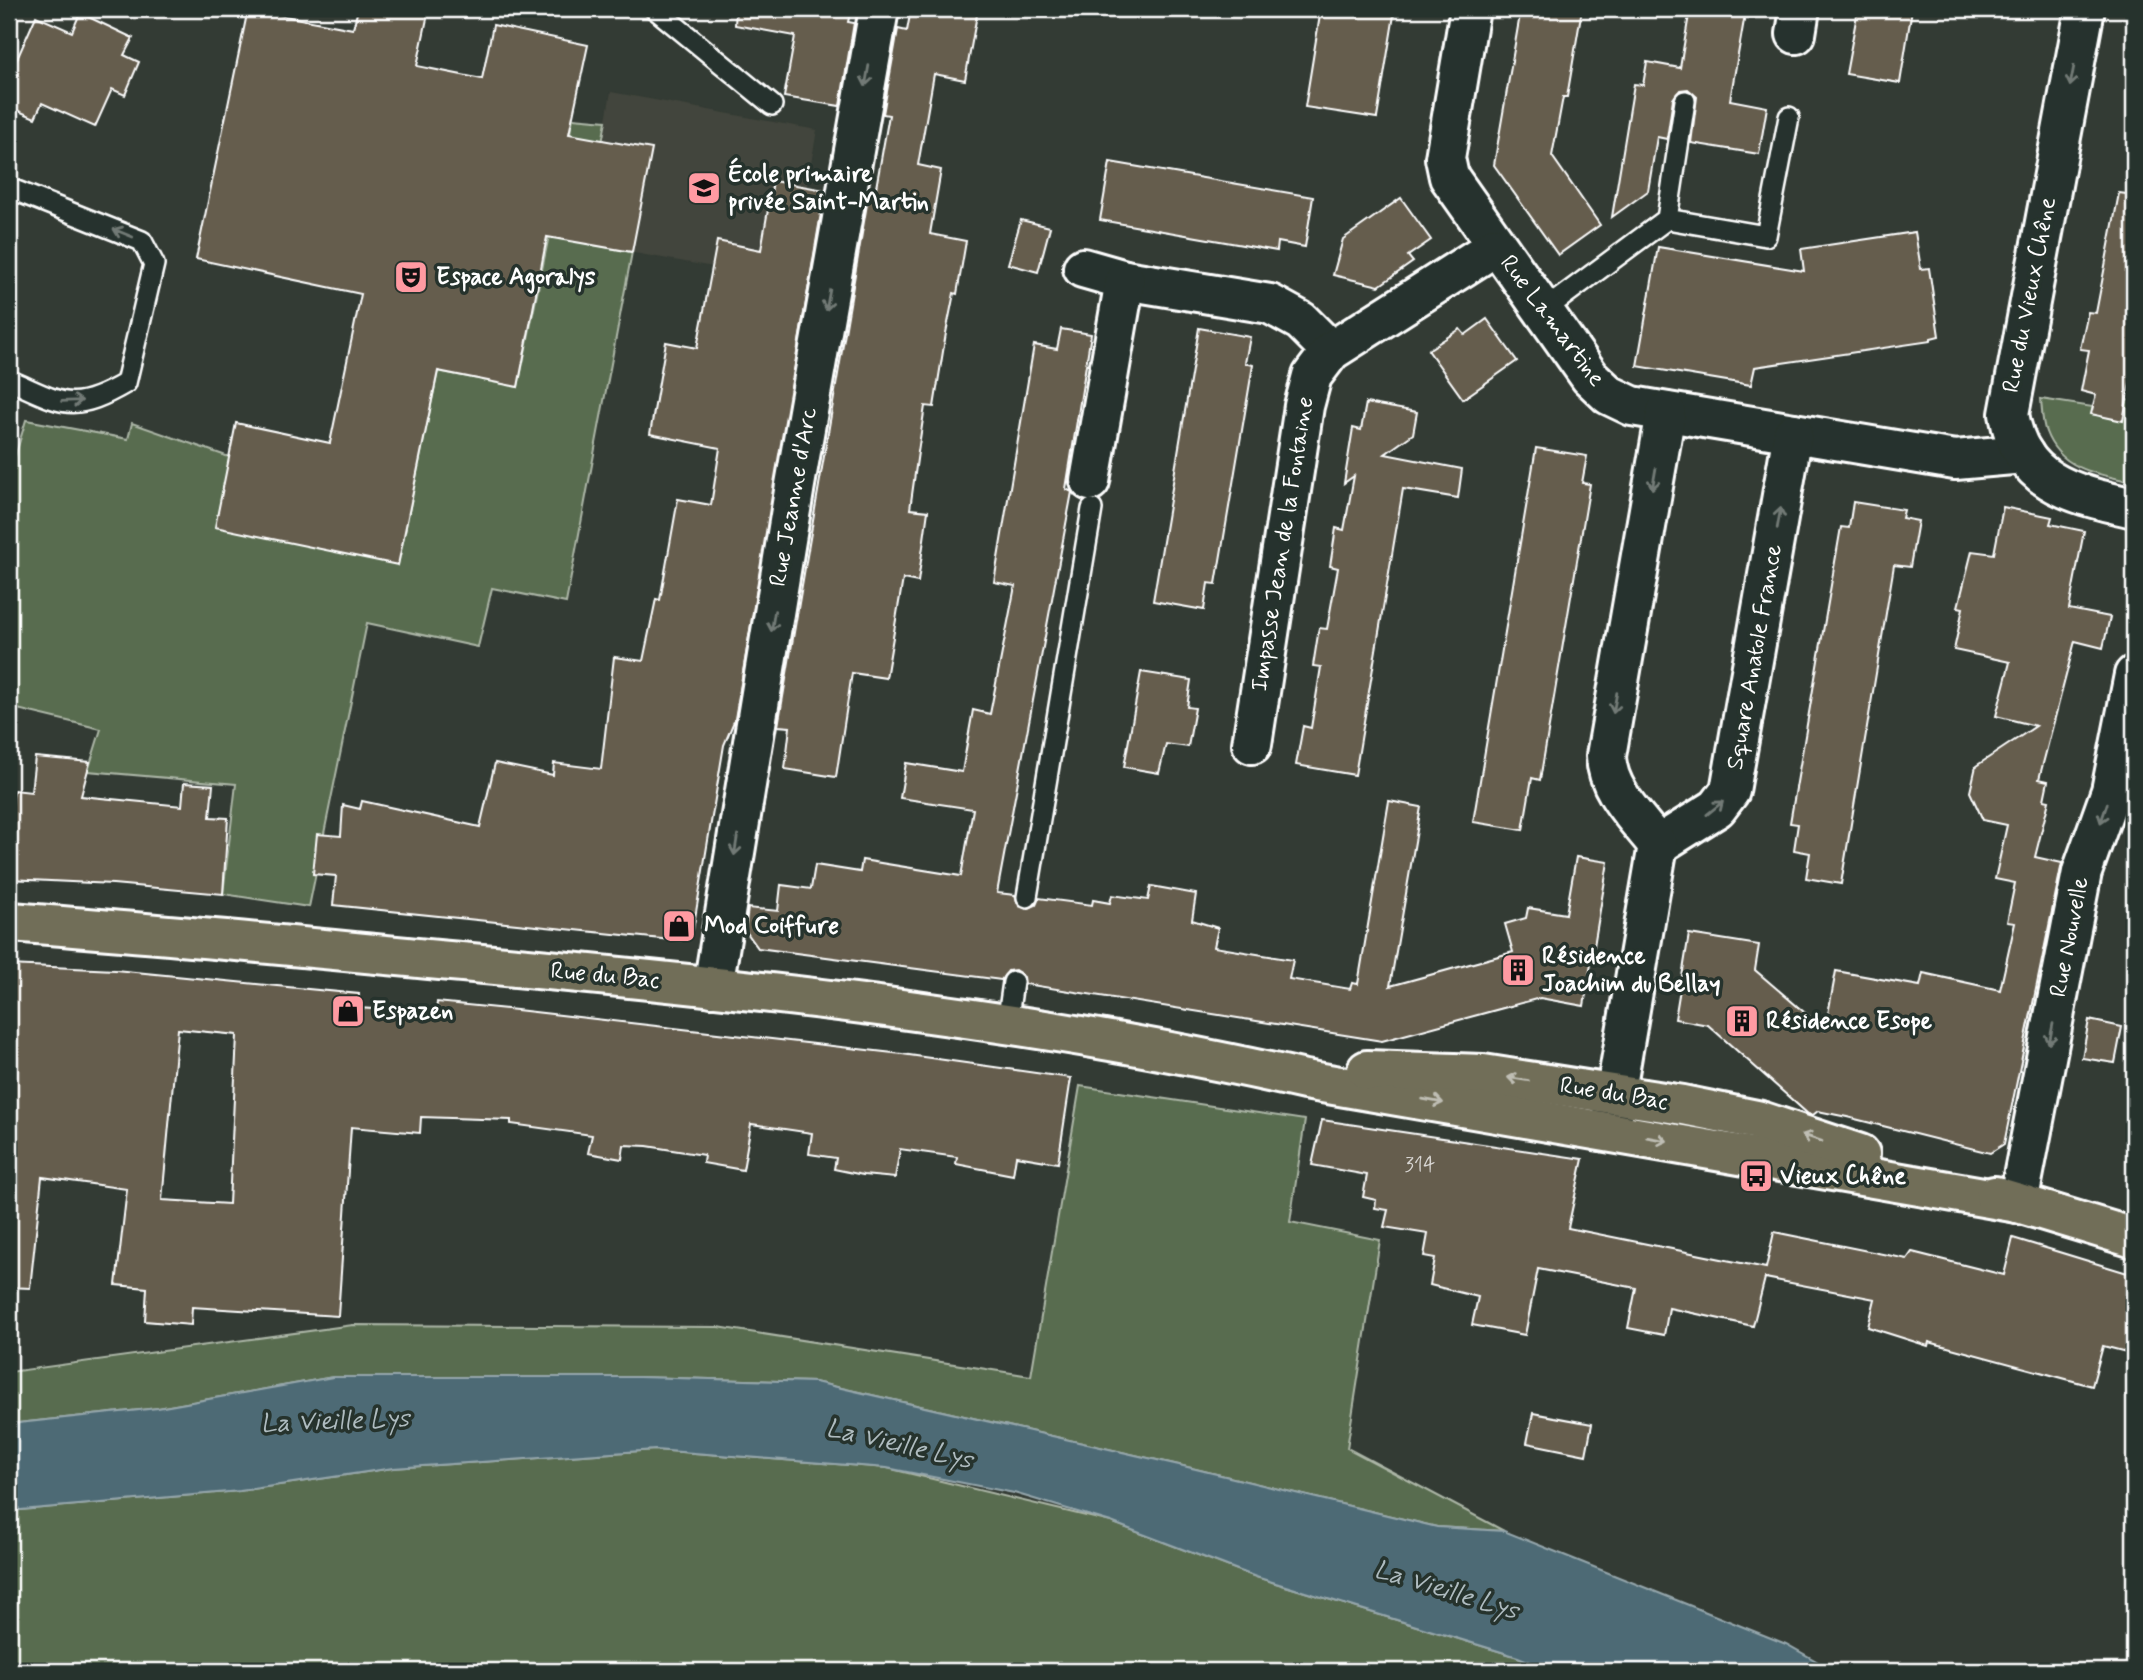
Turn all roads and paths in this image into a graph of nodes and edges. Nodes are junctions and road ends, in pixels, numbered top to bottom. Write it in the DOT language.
graph roads {
  1 [pos="655,9"];
  2 [pos="879,9"];
  3 [pos="1470,9"];
  4 [pos="2085,9"];
  5 [pos="1685,101"];
  6 [pos="772,105"];
  7 [pos="1789,117"];
  8 [pos="9,188"];
  9 [pos="1667,219"];
  10 [pos="1496,246"];
  11 [pos="1083,268"];
  12 [pos="1125,281"];
  13 [pos="1543,311"];
  14 [pos="1331,351"];
  15 [pos="9,380"];
  16 [pos="1666,412"];
  17 [pos="1793,433"];
  18 [pos="2024,454"];
  19 [pos="1091,495"];
  20 [pos="2134,508"];
  21 [pos="2134,675"];
  22 [pos="1252,744"];
  23 [pos="1658,845"];
  24 [pos="1027,897"];
  25 [pos="9,922"];
  26 [pos="1013,982"];
  27 [pos="713,987"];
  28 [pos="1007,1024"];
  29 [pos="1197,1055"];
  30 [pos="1616,1094"];
  31 [pos="1609,1130"];
  32 [pos="2018,1203"];
  33 [pos="2134,1238"];
  1 -- 6 [label="lane"];
  2 -- 27 [label="street, Rue Jeanne d'Arc, one-way"];
  3 -- 10 [label="street, Rue Lamartine"];
  4 -- 18 [label="street, Rue du Vieux Chêne, one-way"];
  5 -- 9 [label="lane"];
  7 -- 9 [label="lane"];
  15 -- 8 [label="lane, one-way"];
  9 -- 13 [label="lane"];
  10 -- 13 [label="street, Rue Lamartine"];
  10 -- 14 [label="street, Impasse Jean de la Fontaine"];
  11 -- 12 [label="street"];
  12 -- 14 [label="street"];
  12 -- 19 [label="street"];
  13 -- 16 [label="street, Rue Lamartine"];
  14 -- 22 [label="street, Impasse Jean de la Fontaine"];
  16 -- 17 [label="street, Rue Lamartine"];
  16 -- 23 [label="street, one-way"];
  17 -- 18 [label="street, Rue Lamartine"];
  23 -- 17 [label="street, Square Anatole France, one-way"];
  18 -- 20 [label="street, Rue du Vieux Chêne"];
  19 -- 24 [label="lane"];
  21 -- 32 [label="street, Rue Nouvelle, one-way"];
  23 -- 30 [label="street"];
  25 -- 27 [label="main road, Rue du Bac"];
  26 -- 28 [label="lane"];
  27 -- 28 [label="main road, Rue du Bac"];
  28 -- 29 [label="main road, Rue du Bac"];
  30 -- 29 [label="main road, Rue du Bac, one-way"];
  29 -- 31 [label="main road, Rue du Bac, one-way"];
  30 -- 31 [label="street"];
  32 -- 30 [label="main road, Rue du Bac, one-way"];
  31 -- 32 [label="main road, Rue du Bac, one-way"];
  32 -- 33 [label="main road, Rue du Bac"];
}
